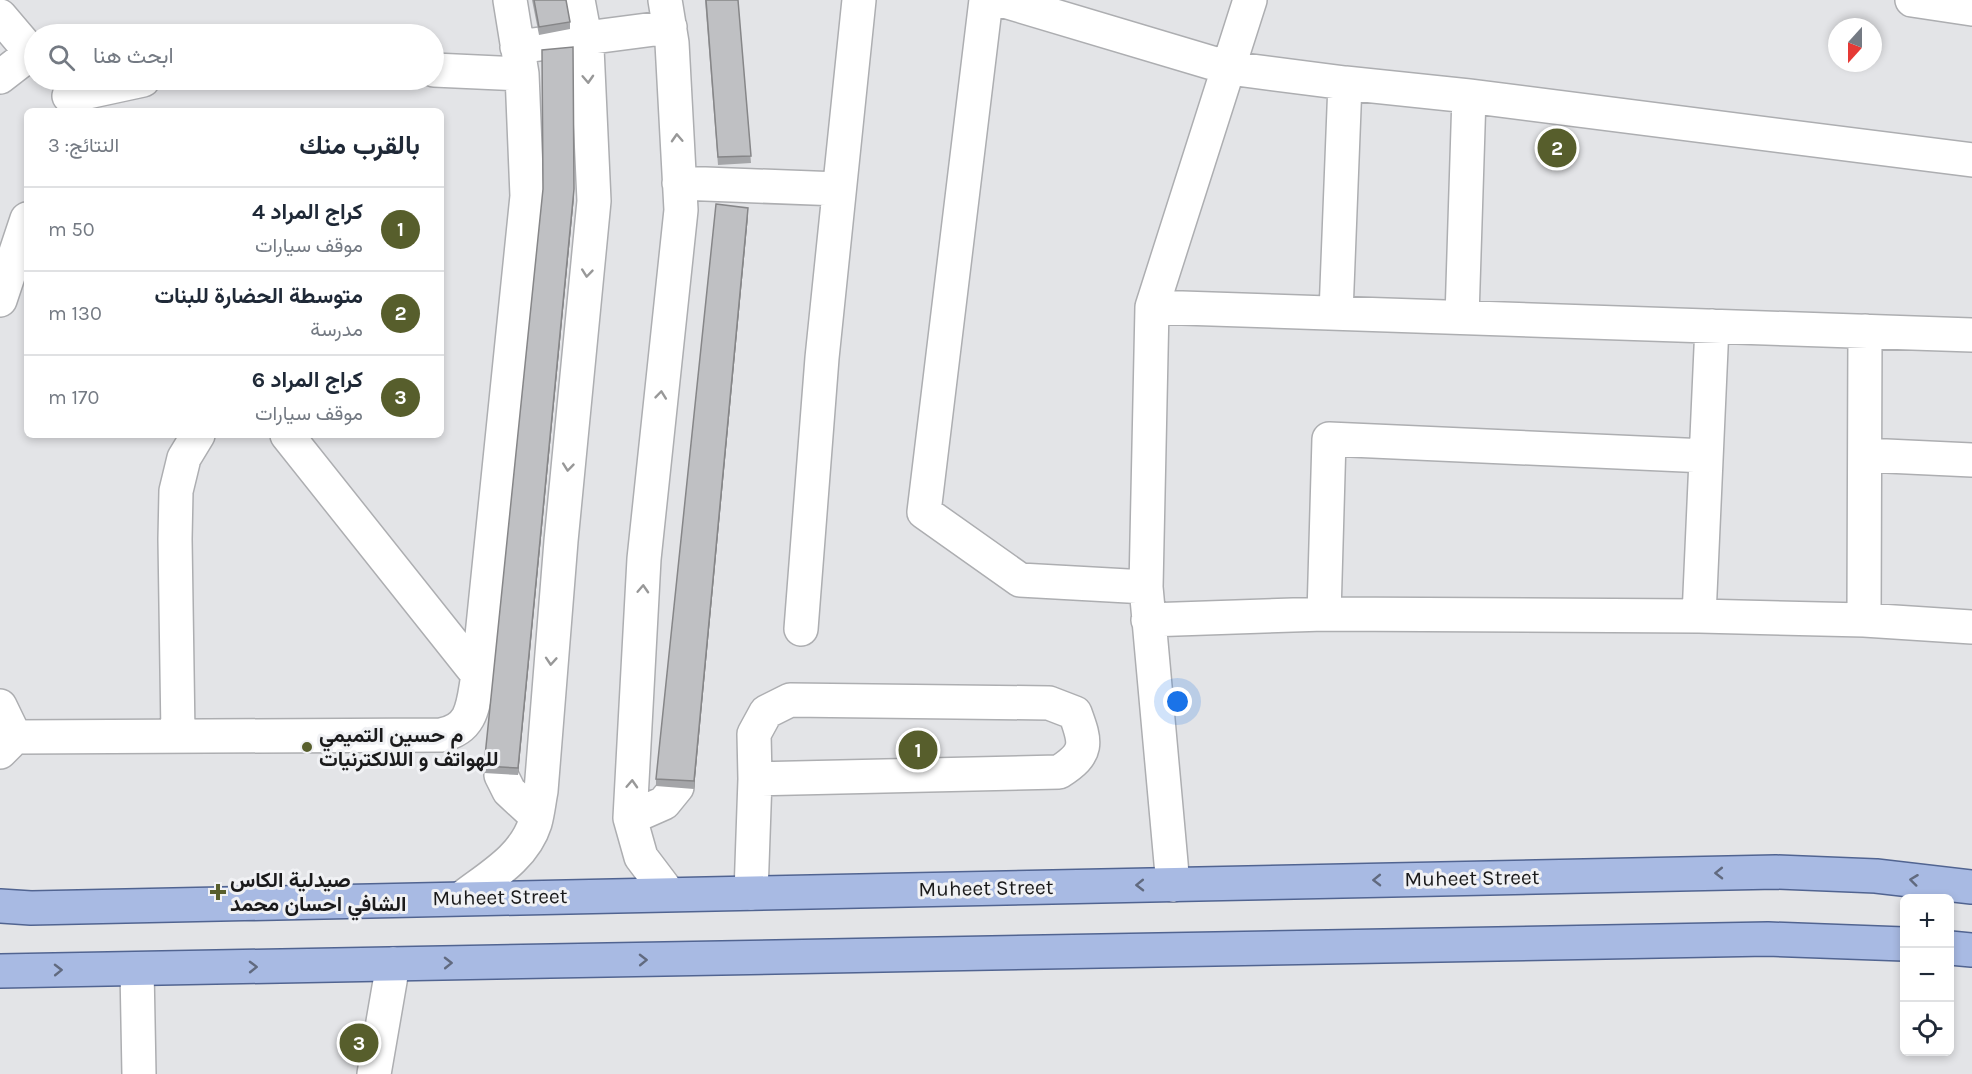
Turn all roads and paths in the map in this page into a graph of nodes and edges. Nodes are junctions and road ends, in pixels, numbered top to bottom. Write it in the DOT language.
graph roads {
  1 [pos="510,0"];
  2 [pos="578,0"];
  3 [pos="859,0"];
  4 [pos="986,0"];
  5 [pos="1001,0"];
  6 [pos="1250,0"];
  7 [pos="1912,0"];
  8 [pos="1972,9"];
  9 [pos="667,13"];
  10 [pos="0,16"];
  11 [pos="24,44"];
  12 [pos="547,48"];
  13 [pos="24,60"];
  14 [pos="444,68"];
  15 [pos="1229,68"];
  16 [pos="0,77"];
  17 [pos="1345,83"];
  18 [pos="93,90"];
  19 [pos="63,96"];
  20 [pos="1469,96"];
  21 [pos="1972,160"];
  22 [pos="679,183"];
  23 [pos="839,189"];
  24 [pos="24,228"];
  25 [pos="0,300"];
  26 [pos="1152,307"];
  27 [pos="1336,313"];
  28 [pos="1462,317"];
  29 [pos="1712,326"];
  30 [pos="1865,331"];
  31 [pos="1972,335"];
  32 [pos="196,438"];
  33 [pos="289,438"];
  34 [pos="1865,455"];
  35 [pos="1706,456"];
  36 [pos="1972,460"];
  37 [pos="1146,587"];
  38 [pos="1324,614"];
  39 [pos="1699,616"];
  40 [pos="1148,620"];
  41 [pos="1864,620"];
  42 [pos="1972,627"];
  43 [pos="801,629"];
  44 [pos="478,675"];
  45 [pos="0,706"];
  46 [pos="178,735"];
  47 [pos="7,744"];
  48 [pos="501,775"];
  49 [pos="755,779"];
  50 [pos="677,788"];
  51 [pos="536,816"];
  52 [pos="630,818"];
  53 [pos="1173,885"];
  54 [pos="1972,887"];
  55 [pos="751,892"];
  56 [pos="669,894"];
  57 [pos="462,898"];
  58 [pos="0,906"];
  59 [pos="1900,944"];
  60 [pos="1954,948"];
  61 [pos="1972,950"];
  62 [pos="393,964"];
  63 [pos="137,969"];
  64 [pos="0,971"];
  65 [pos="139,1074"];
  66 [pos="374,1074"];
  1 -- 12 [label="street"];
  2 -- 12 [label="street"];
  3 -- 23 [label="street"];
  4 -- 37 [label="street"];
  5 -- 15 [label="street"];
  6 -- 15 [label="street"];
  7 -- 8 [label="street"];
  9 -- 12 [label="street"];
  22 -- 9 [label="street, one-way"];
  10 -- 11 [label="street"];
  12 -- 14 [label="street"];
  12 -- 44 [label="street"];
  12 -- 51 [label="street, one-way"];
  13 -- 16 [label="street"];
  15 -- 17 [label="street"];
  15 -- 26 [label="street"];
  17 -- 20 [label="street"];
  17 -- 27 [label="street"];
  18 -- 19 [label="street"];
  20 -- 21 [label="street"];
  20 -- 28 [label="street"];
  22 -- 23 [label="street"];
  52 -- 22 [label="street, one-way"];
  23 -- 43 [label="street"];
  24 -- 25 [label="street"];
  26 -- 27 [label="street"];
  26 -- 37 [label="street"];
  27 -- 28 [label="street"];
  28 -- 29 [label="street"];
  29 -- 30 [label="street"];
  29 -- 35 [label="street"];
  30 -- 31 [label="street"];
  30 -- 34 [label="street"];
  32 -- 46 [label="street"];
  33 -- 44 [label="street"];
  34 -- 36 [label="street"];
  34 -- 41 [label="street"];
  35 -- 38 [label="street"];
  35 -- 39 [label="street"];
  37 -- 40 [label="street"];
  38 -- 39 [label="street"];
  38 -- 40 [label="street"];
  39 -- 41 [label="street"];
  40 -- 53 [label="street"];
  41 -- 42 [label="street"];
  44 -- 46 [label="street"];
  45 -- 47 [label="street"];
  46 -- 47 [label="street"];
  48 -- 51 [label="street"];
  49 -- 49 [label="street"];
  49 -- 55 [label="street"];
  50 -- 52 [label="street"];
  51 -- 57 [label="street"];
  52 -- 56 [label="street"];
  54 -- 53 [label="main road, Muheet Street, one-way"];
  53 -- 55 [label="main road, Muheet Street, one-way"];
  55 -- 56 [label="main road, Muheet Street"];
  56 -- 57 [label="main road, Muheet Street"];
  57 -- 58 [label="main road, Muheet Street"];
  62 -- 59 [label="main road, one-way"];
  60 -- 61 [label="main road"];
  63 -- 62 [label="main road, one-way"];
  62 -- 66 [label="street"];
  64 -- 63 [label="main road, one-way"];
  63 -- 65 [label="street"];
}
